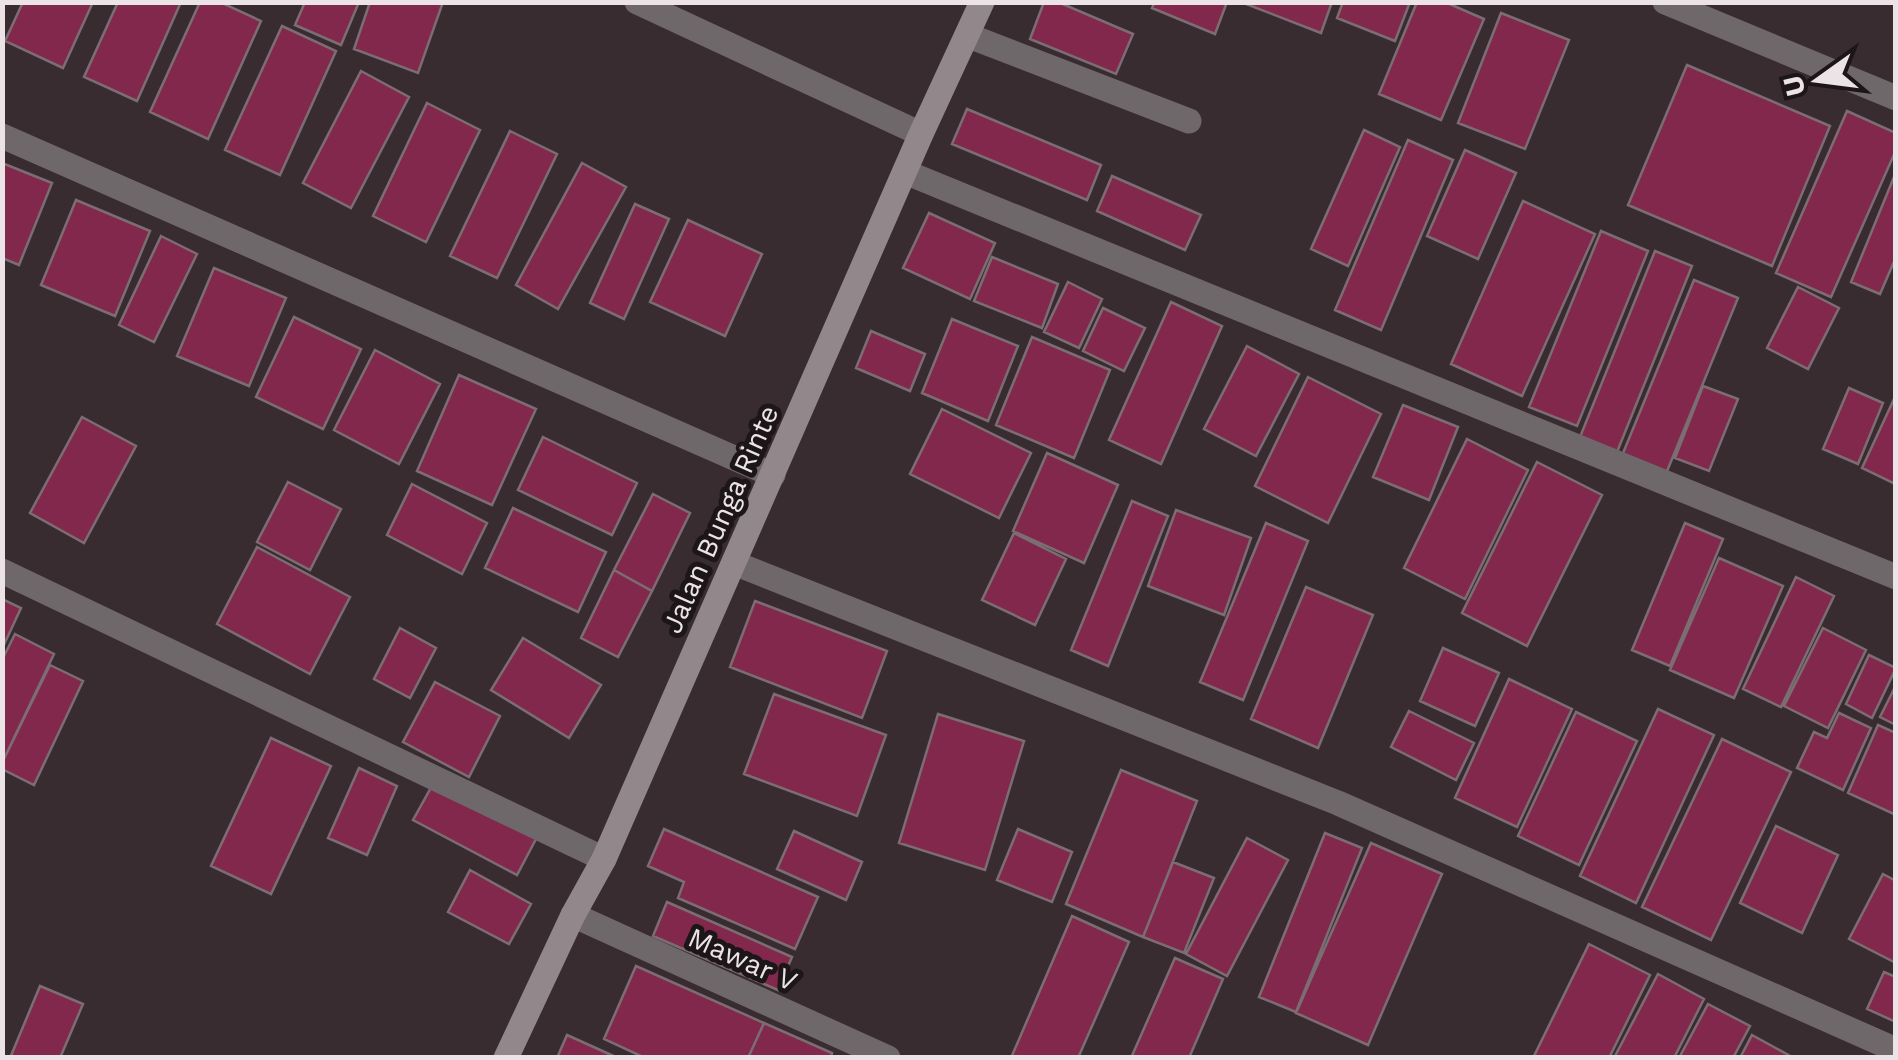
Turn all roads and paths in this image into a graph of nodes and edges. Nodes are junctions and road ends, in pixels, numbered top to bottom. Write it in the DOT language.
graph roads {
  1 [pos="637,2"];
  2 [pos="982,2"];
  3 [pos="1665,2"];
  4 [pos="969,36"];
  5 [pos="1896,98"];
  6 [pos="1189,121"];
  7 [pos="922,134"];
  8 [pos="2,136"];
  9 [pos="905,172"];
  10 [pos="772,475"];
  11 [pos="734,564"];
  12 [pos="2,572"];
  13 [pos="1896,577"];
  14 [pos="604,860"];
  15 [pos="573,915"];
  16 [pos="1887,1046"];
  17 [pos="506,1058"];
  18 [pos="888,1058"];
  1 -- 7 [label="street"];
  2 -- 4 [label="street, Jalan Bunga Rinte"];
  3 -- 5 [label="street"];
  4 -- 6 [label="street"];
  4 -- 7 [label="street, Jalan Bunga Rinte"];
  7 -- 9 [label="street, Jalan Bunga Rinte"];
  8 -- 10 [label="street"];
  9 -- 10 [label="street, Jalan Bunga Rinte"];
  9 -- 13 [label="street"];
  10 -- 11 [label="street, Jalan Bunga Rinte"];
  11 -- 14 [label="street, Jalan Bunga Rinte"];
  11 -- 16 [label="street"];
  12 -- 14 [label="street"];
  14 -- 15 [label="street, Jalan Bunga Rinte"];
  15 -- 17 [label="street, Jalan Bunga Rinte"];
  15 -- 18 [label="street, Mawar V"];
}
